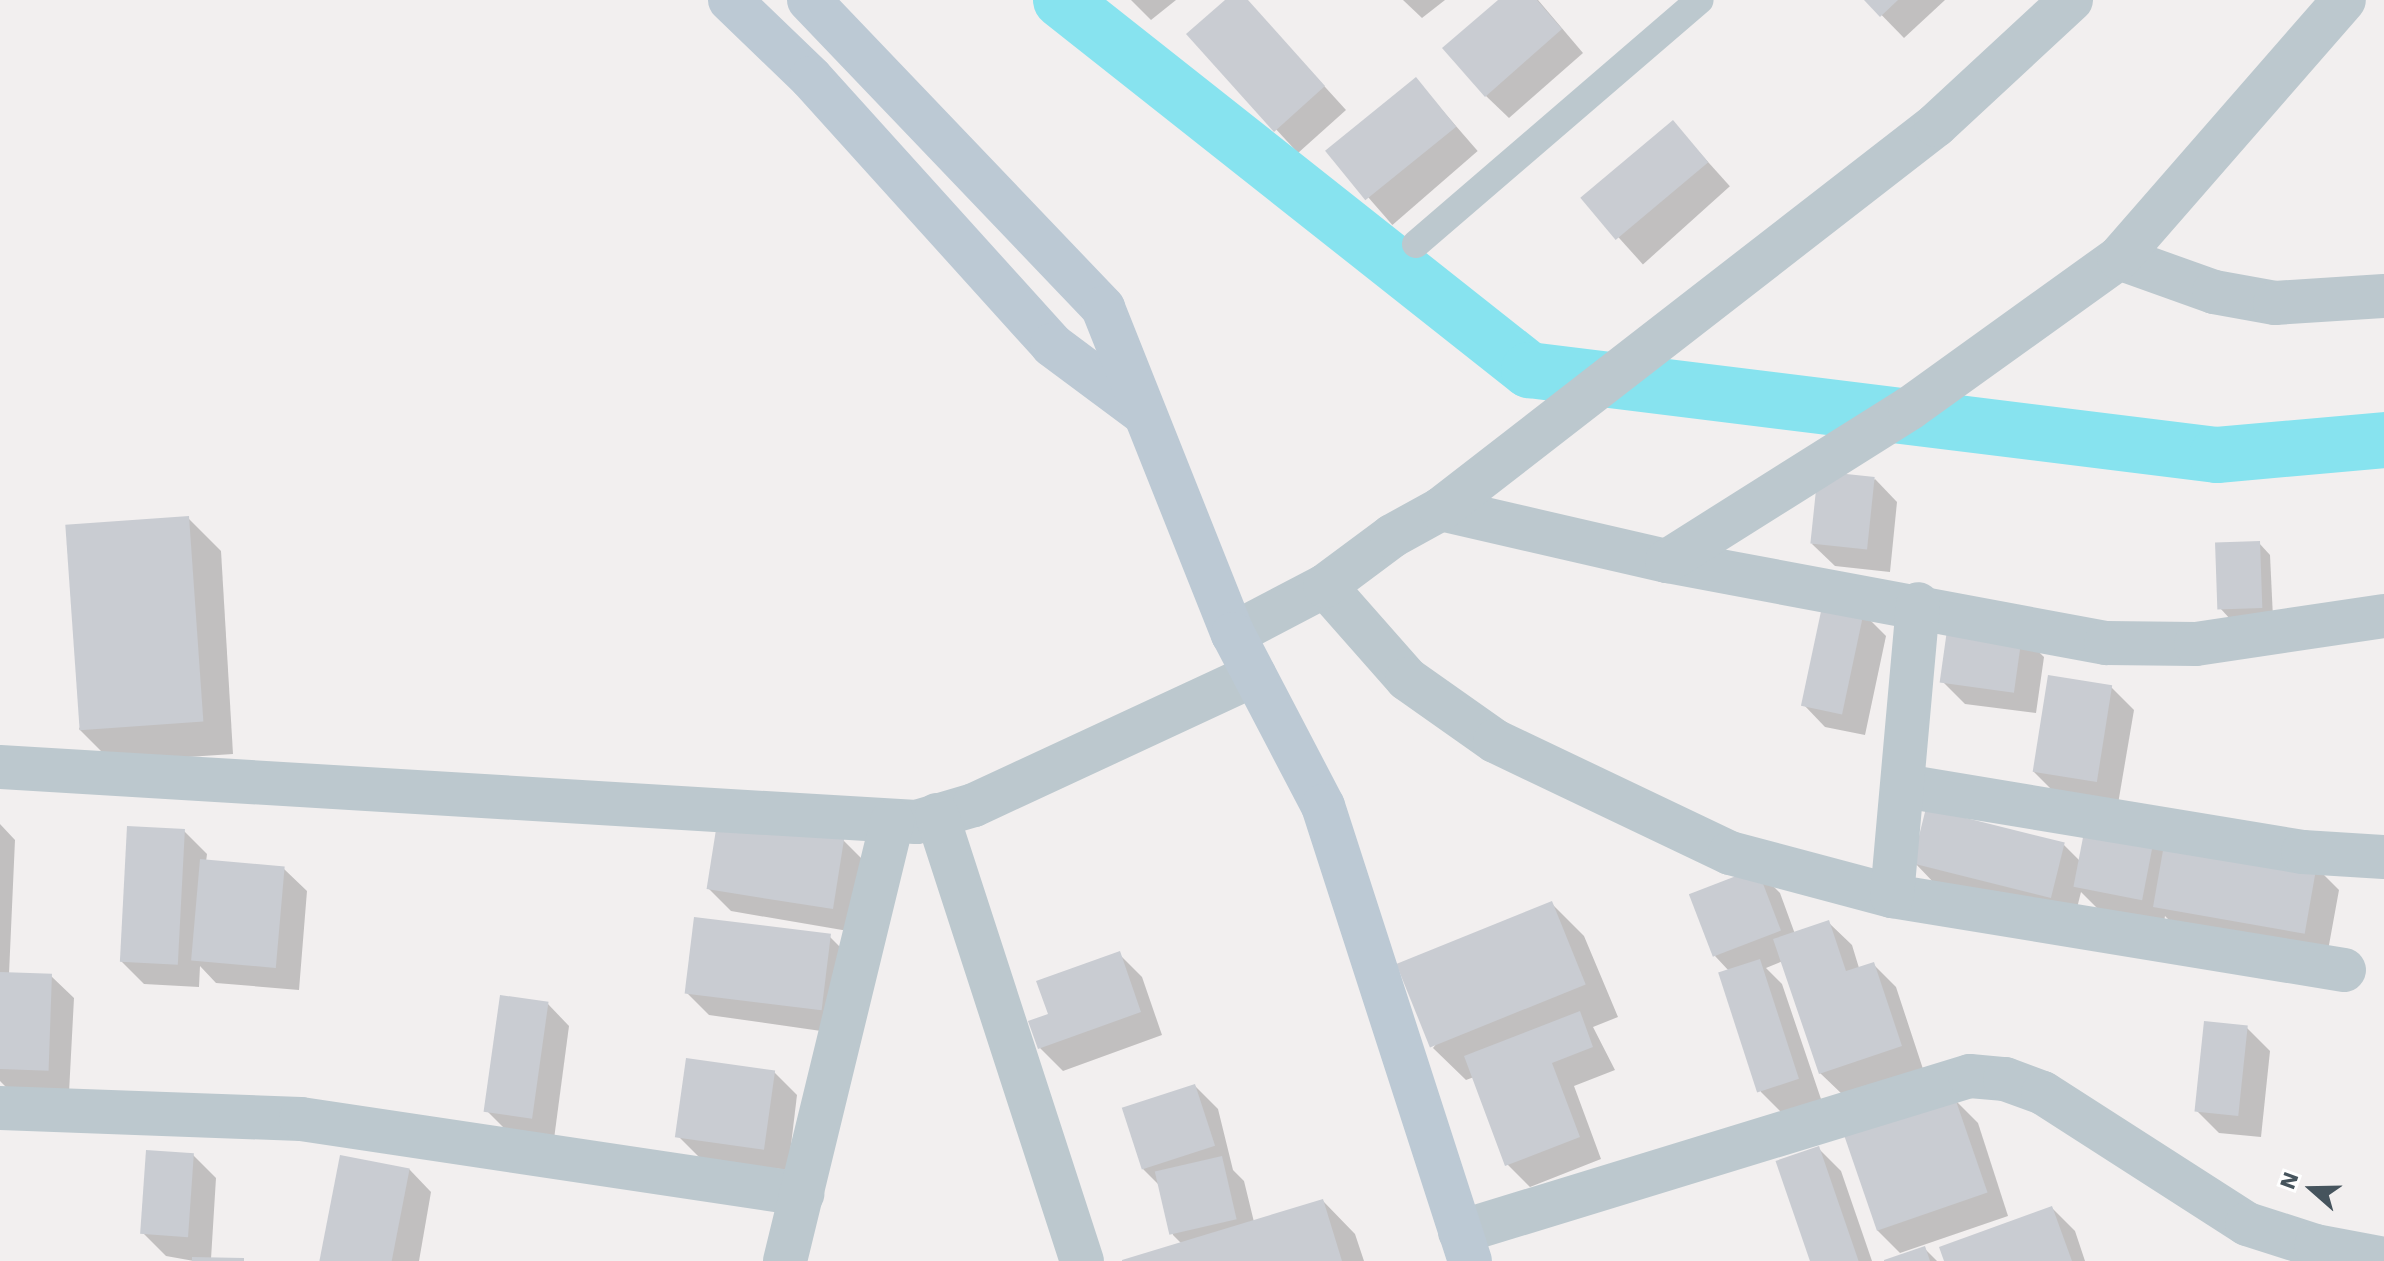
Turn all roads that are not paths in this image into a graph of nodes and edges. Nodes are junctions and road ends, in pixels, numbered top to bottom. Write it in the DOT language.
graph roads {
  1 [pos="730,0"];
  2 [pos="809,0"];
  3 [pos="1700,0"];
  4 [pos="2071,0"];
  5 [pos="2344,0"];
  6 [pos="1416,244"];
  7 [pos="2119,258"];
  8 [pos="2384,296"];
  9 [pos="1142,412"];
  10 [pos="1441,509"];
  11 [pos="1667,561"];
  12 [pos="1325,586"];
  13 [pos="1918,604"];
  14 [pos="2384,616"];
  15 [pos="1233,634"];
  16 [pos="1254,675"];
  17 [pos="0,767"];
  18 [pos="1904,786"];
  19 [pos="937,815"];
  20 [pos="892,821"];
  21 [pos="2384,857"];
  22 [pos="1892,896"];
  23 [pos="2344,970"];
  24 [pos="0,1108"];
  25 [pos="802,1194"];
  26 [pos="1465,1246"];
  27 [pos="2384,1259"];
  28 [pos="785,1261"];
  29 [pos="1082,1261"];
  1 -- 9 [label="main road"];
  2 -- 9 [label="main road"];
  3 -- 6 [label="lane"];
  4 -- 10 [label="street"];
  5 -- 7 [label="street"];
  7 -- 8 [label="street"];
  7 -- 11 [label="street"];
  9 -- 15 [label="main road"];
  10 -- 11 [label="street"];
  10 -- 12 [label="street"];
  11 -- 13 [label="street"];
  12 -- 15 [label="street"];
  12 -- 22 [label="street"];
  13 -- 14 [label="street"];
  13 -- 18 [label="street"];
  15 -- 16 [label="main road"];
  16 -- 19 [label="street"];
  16 -- 26 [label="main road"];
  17 -- 20 [label="street"];
  18 -- 21 [label="street"];
  18 -- 22 [label="street"];
  19 -- 20 [label="street"];
  19 -- 29 [label="street"];
  20 -- 25 [label="street"];
  22 -- 23 [label="street"];
  24 -- 25 [label="street"];
  25 -- 28 [label="street"];
  26 -- 27 [label="street"];
}
